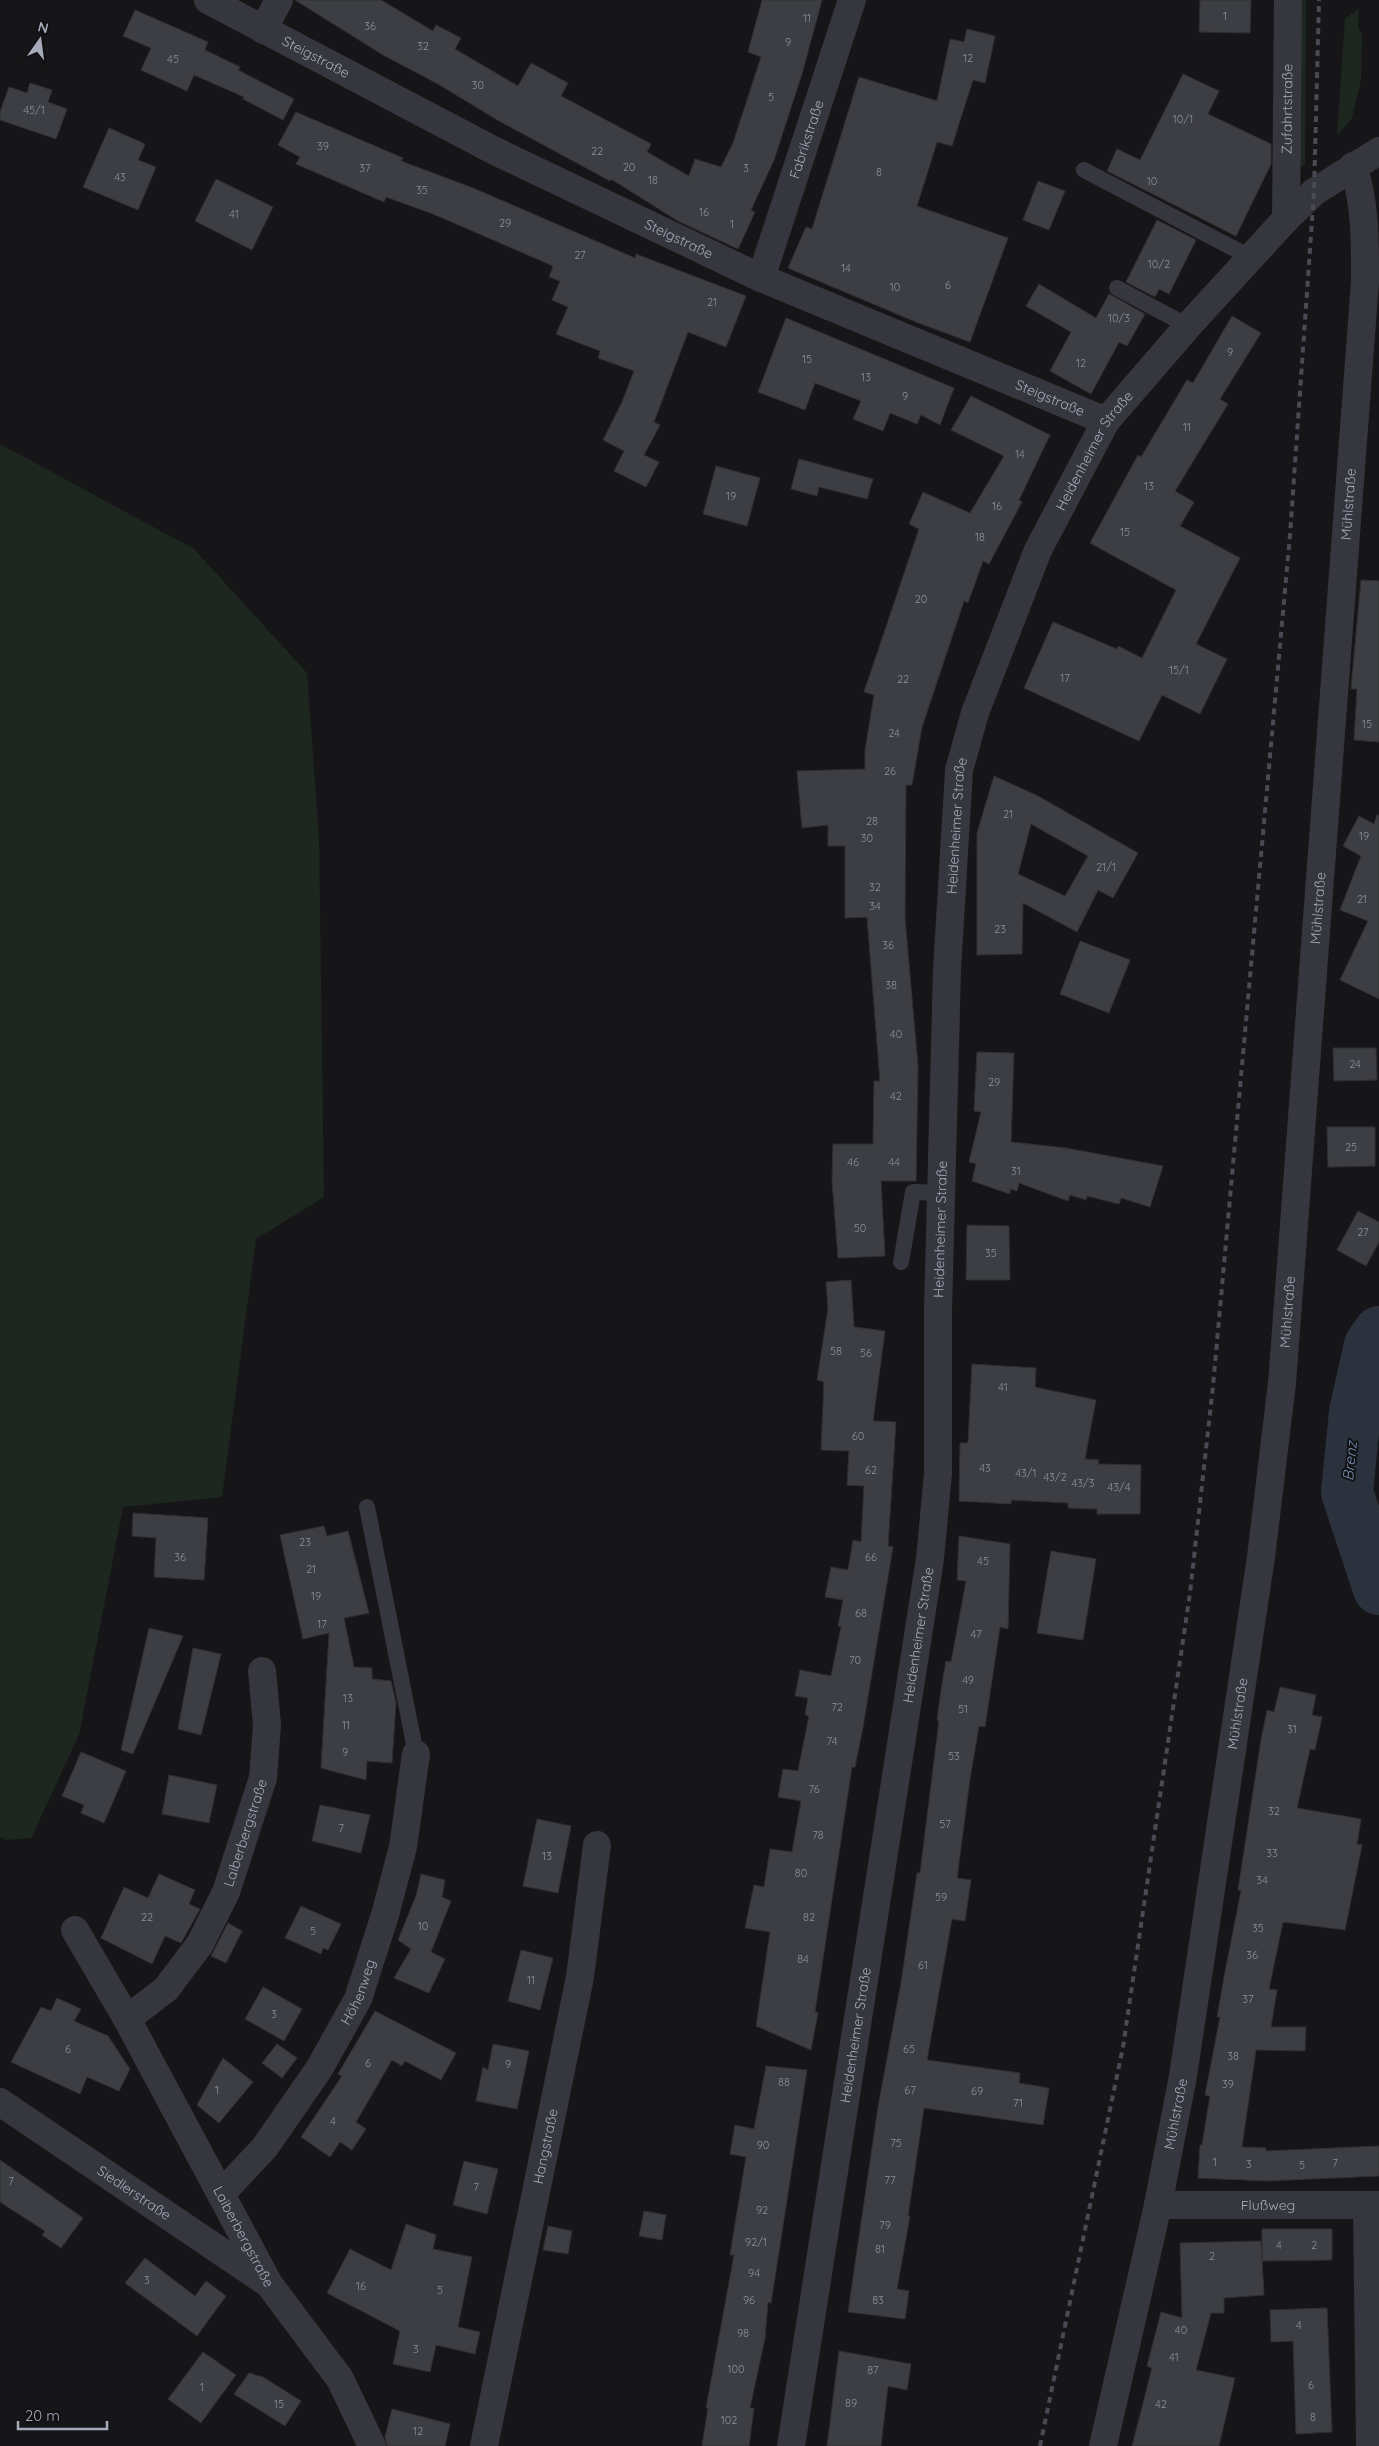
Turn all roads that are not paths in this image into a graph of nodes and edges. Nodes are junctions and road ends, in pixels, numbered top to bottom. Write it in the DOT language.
graph roads {
  1 [pos="208,0"];
  2 [pos="279,0"];
  3 [pos="852,0"];
  4 [pos="1288,0"];
  5 [pos="263,30"];
  6 [pos="1379,151"];
  7 [pos="1353,166"];
  8 [pos="1084,170"];
  9 [pos="1286,219"];
  10 [pos="1250,257"];
  11 [pos="761,278"];
  12 [pos="1372,283"];
  13 [pos="1117,288"];
  14 [pos="1188,326"];
  15 [pos="1106,421"];
  16 [pos="941,1193"];
  17 [pos="901,1262"];
  18 [pos="367,1507"];
  19 [pos="262,1671"];
  20 [pos="416,1754"];
  21 [pos="597,1844"];
  22 [pos="74,1930"];
  23 [pos="127,2019"];
  24 [pos="0,2102"];
  25 [pos="222,2194"];
  26 [pos="1158,2205"];
  27 [pos="1373,2206"];
  28 [pos="269,2284"];
  29 [pos="372,2446"];
  30 [pos="484,2446"];
  31 [pos="791,2446"];
  32 [pos="1103,2446"];
  33 [pos="1370,2446"];
  1 -- 5 [label="street, Steigstraße"];
  2 -- 5 [label="street"];
  3 -- 11 [label="street, Fabrikstraße"];
  4 -- 9 [label="street, Zufahrtstraße"];
  5 -- 11 [label="street, Steigstraße"];
  6 -- 7 [label="street, Heidenheimer Straße"];
  7 -- 9 [label="street, Heidenheimer Straße"];
  7 -- 12 [label="street, Mühlstraße"];
  8 -- 10 [label="lane"];
  9 -- 10 [label="street, Heidenheimer Straße"];
  10 -- 14 [label="street, Heidenheimer Straße"];
  11 -- 15 [label="street, Steigstraße"];
  12 -- 26 [label="street, Mühlstraße"];
  13 -- 14 [label="lane"];
  14 -- 15 [label="street, Heidenheimer Straße"];
  15 -- 16 [label="street, Heidenheimer Straße"];
  16 -- 17 [label="lane"];
  16 -- 31 [label="street, Heidenheimer Straße"];
  18 -- 20 [label="lane"];
  19 -- 23 [label="street, Laiberbergstraße"];
  20 -- 25 [label="street, Höhenweg"];
  21 -- 30 [label="street, Hangstraße"];
  22 -- 23 [label="street, Laiberbergstraße"];
  23 -- 25 [label="street, Laiberbergstraße"];
  24 -- 28 [label="street, Siedlerstraße"];
  25 -- 28 [label="street, Laiberbergstraße"];
  26 -- 27 [label="street, Flußweg"];
  26 -- 32 [label="street, Mühlstraße"];
  27 -- 33 [label="street"];
  28 -- 29 [label="street, Laiberbergstraße"];
}
